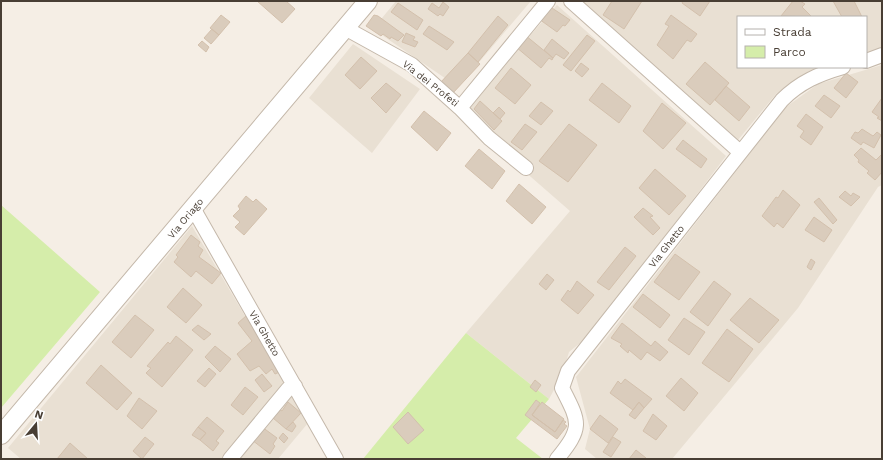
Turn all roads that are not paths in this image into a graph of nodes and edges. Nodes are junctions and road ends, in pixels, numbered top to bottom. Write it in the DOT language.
graph roads {
  1 [pos="368,1"];
  2 [pos="548,1"];
  3 [pos="571,1"];
  4 [pos="345,28"];
  5 [pos="882,55"];
  6 [pos="867,61"];
  7 [pos="840,68"];
  8 [pos="460,108"];
  9 [pos="740,152"];
  10 [pos="526,168"];
  11 [pos="194,208"];
  12 [pos="295,386"];
  13 [pos="1,435"];
  14 [pos="230,459"];
  15 [pos="336,459"];
  16 [pos="557,459"];
  1 -- 4 [label="street, Via Oriago"];
  2 -- 8 [label="street, Via dei Profeti"];
  3 -- 9 [label="street"];
  4 -- 8 [label="street, Via dei Profeti"];
  4 -- 11 [label="street, Via Oriago"];
  5 -- 6 [label="street"];
  7 -- 9 [label="street, Via Ghetto"];
  8 -- 10 [label="street"];
  9 -- 16 [label="street, Via Ghetto"];
  11 -- 12 [label="street, Via Ghetto"];
  11 -- 13 [label="street, Via Oriago"];
  12 -- 14 [label="street"];
  12 -- 15 [label="street, Via Ghetto"];
}
